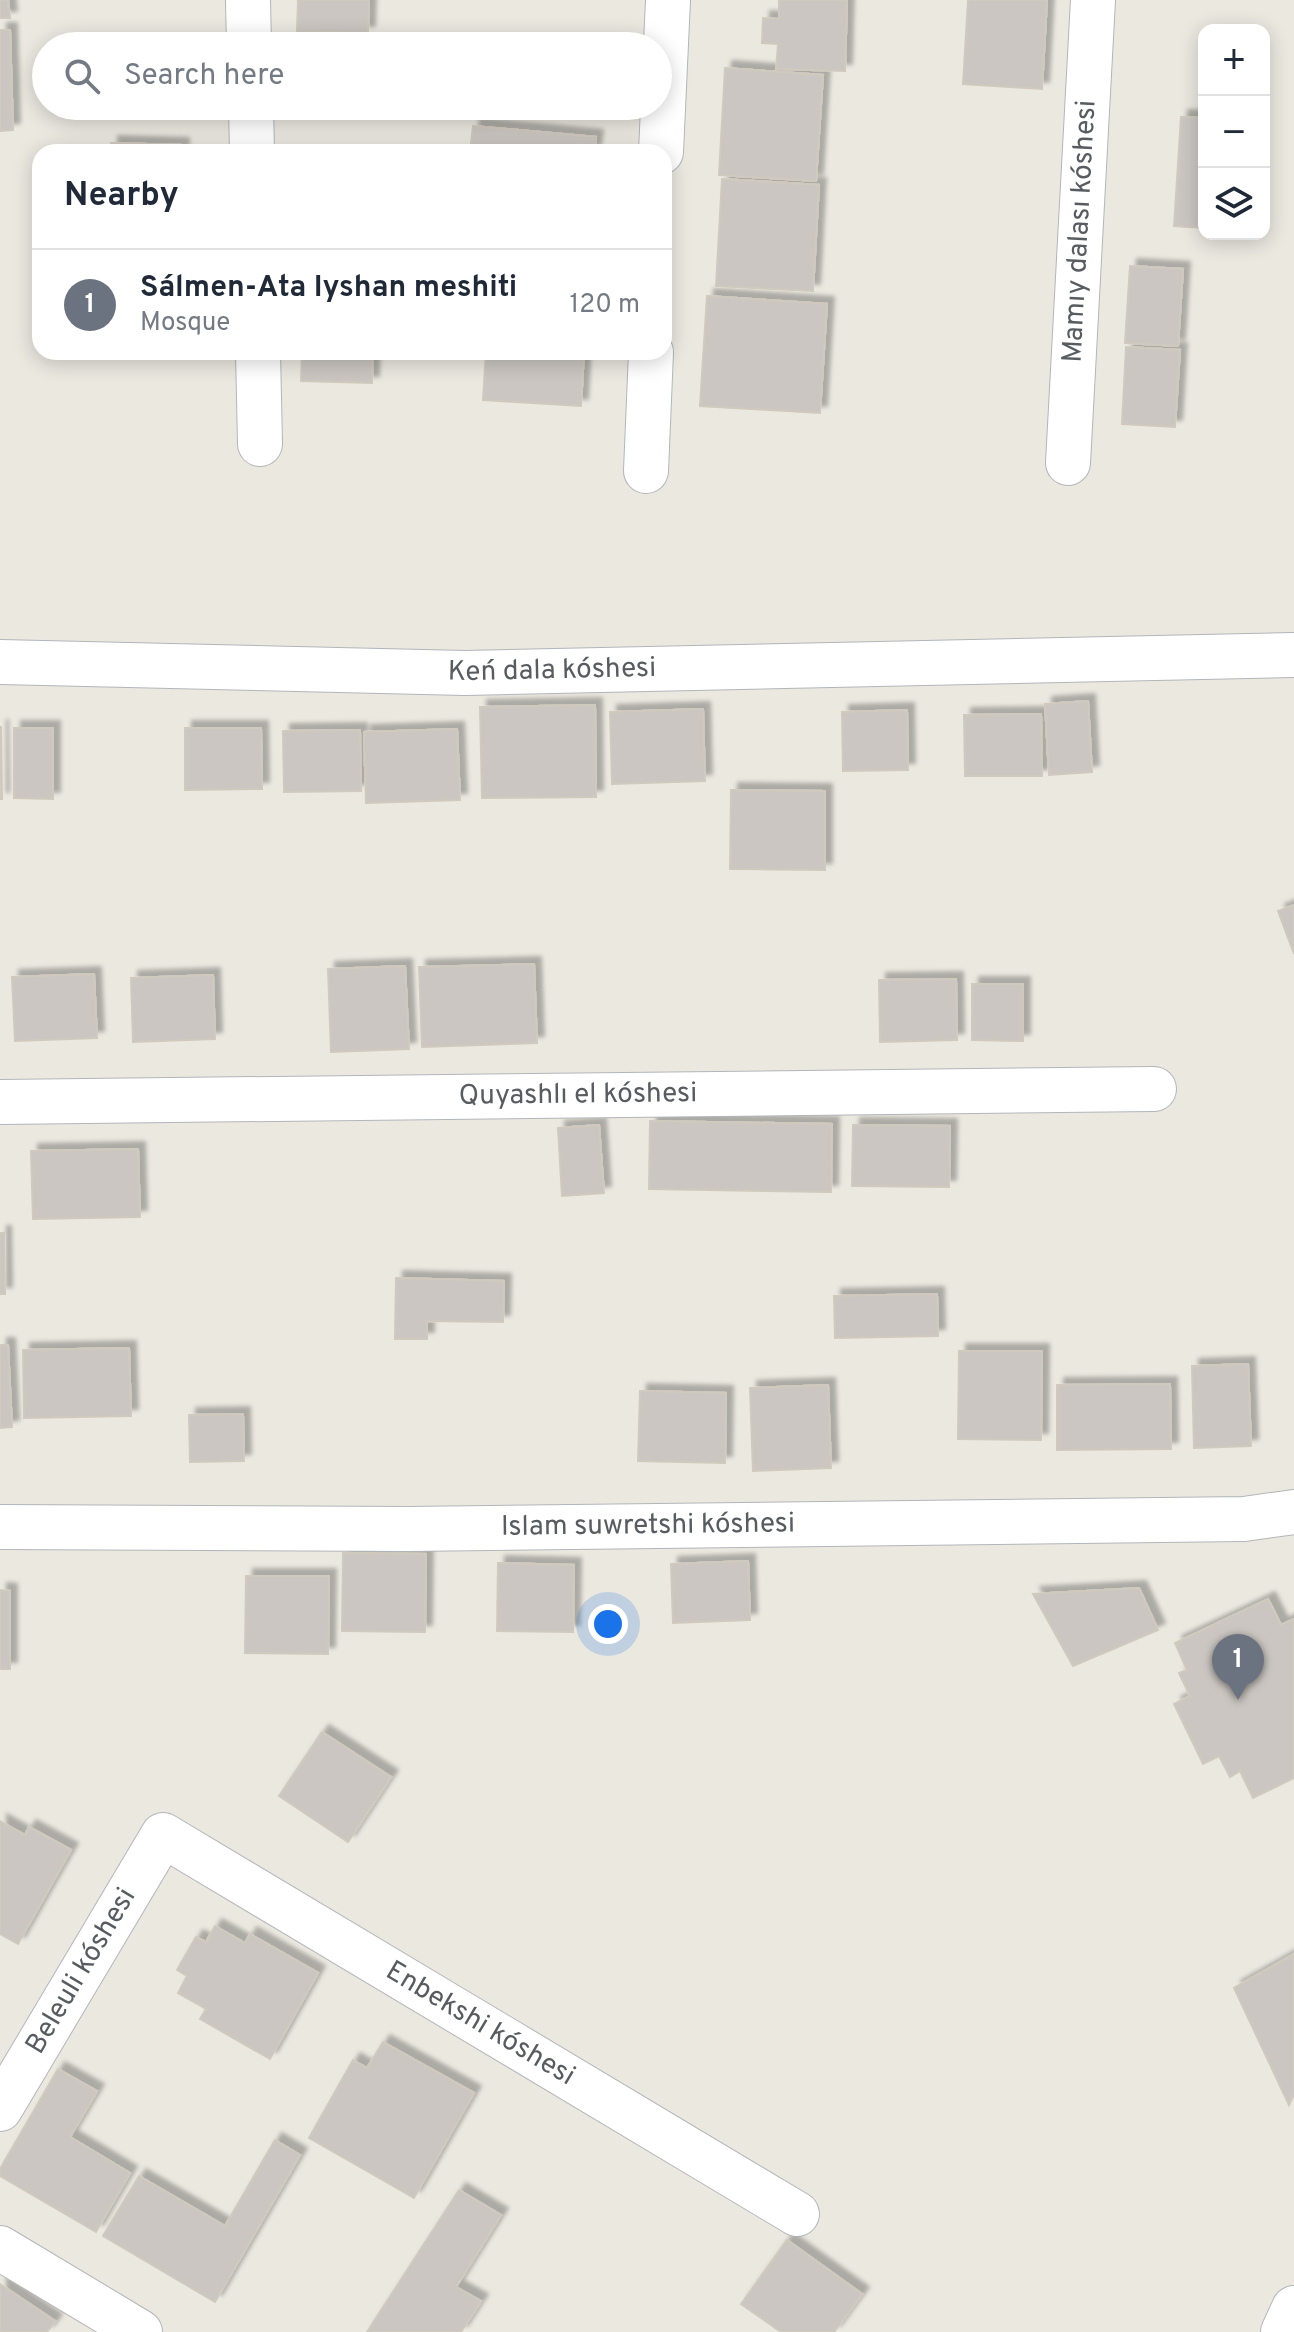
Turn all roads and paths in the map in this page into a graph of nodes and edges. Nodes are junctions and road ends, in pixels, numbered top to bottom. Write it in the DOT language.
graph roads {
  1 [pos="248,0"];
  2 [pos="668,0"];
  3 [pos="1093,0"];
  4 [pos="249,32"];
  5 [pos="667,32"];
  6 [pos="251,120"];
  7 [pos="662,120"];
  8 [pos="252,144"];
  9 [pos="661,144"];
  10 [pos="258,360"];
  11 [pos="651,360"];
  12 [pos="260,444"];
  13 [pos="1068,463"];
  14 [pos="646,471"];
  15 [pos="1294,655"];
  16 [pos="0,662"];
  17 [pos="1154,1089"];
  18 [pos="0,1102"];
  19 [pos="1294,1512"];
  20 [pos="0,1527"];
  21 [pos="163,1835"];
  22 [pos="0,2109"];
  23 [pos="797,2214"];
  24 [pos="0,2248"];
  25 [pos="1294,2308"];
  26 [pos="140,2332"];
  27 [pos="1283,2332"];
  1 -- 4 [label="street"];
  2 -- 5 [label="street"];
  3 -- 13 [label="street, Mamıy dalası kóshesi"];
  6 -- 8 [label="street"];
  7 -- 9 [label="street"];
  10 -- 12 [label="street"];
  11 -- 14 [label="street"];
  15 -- 16 [label="street, Keń dala kóshesi"];
  17 -- 18 [label="street, Quyashlı el kóshesi"];
  19 -- 20 [label="street, Islam suwretshi kóshesi"];
  21 -- 22 [label="street, Beleuli kóshesi"];
  21 -- 23 [label="street, Enbekshi kóshesi"];
  24 -- 26 [label="street"];
  25 -- 27 [label="street"];
}
